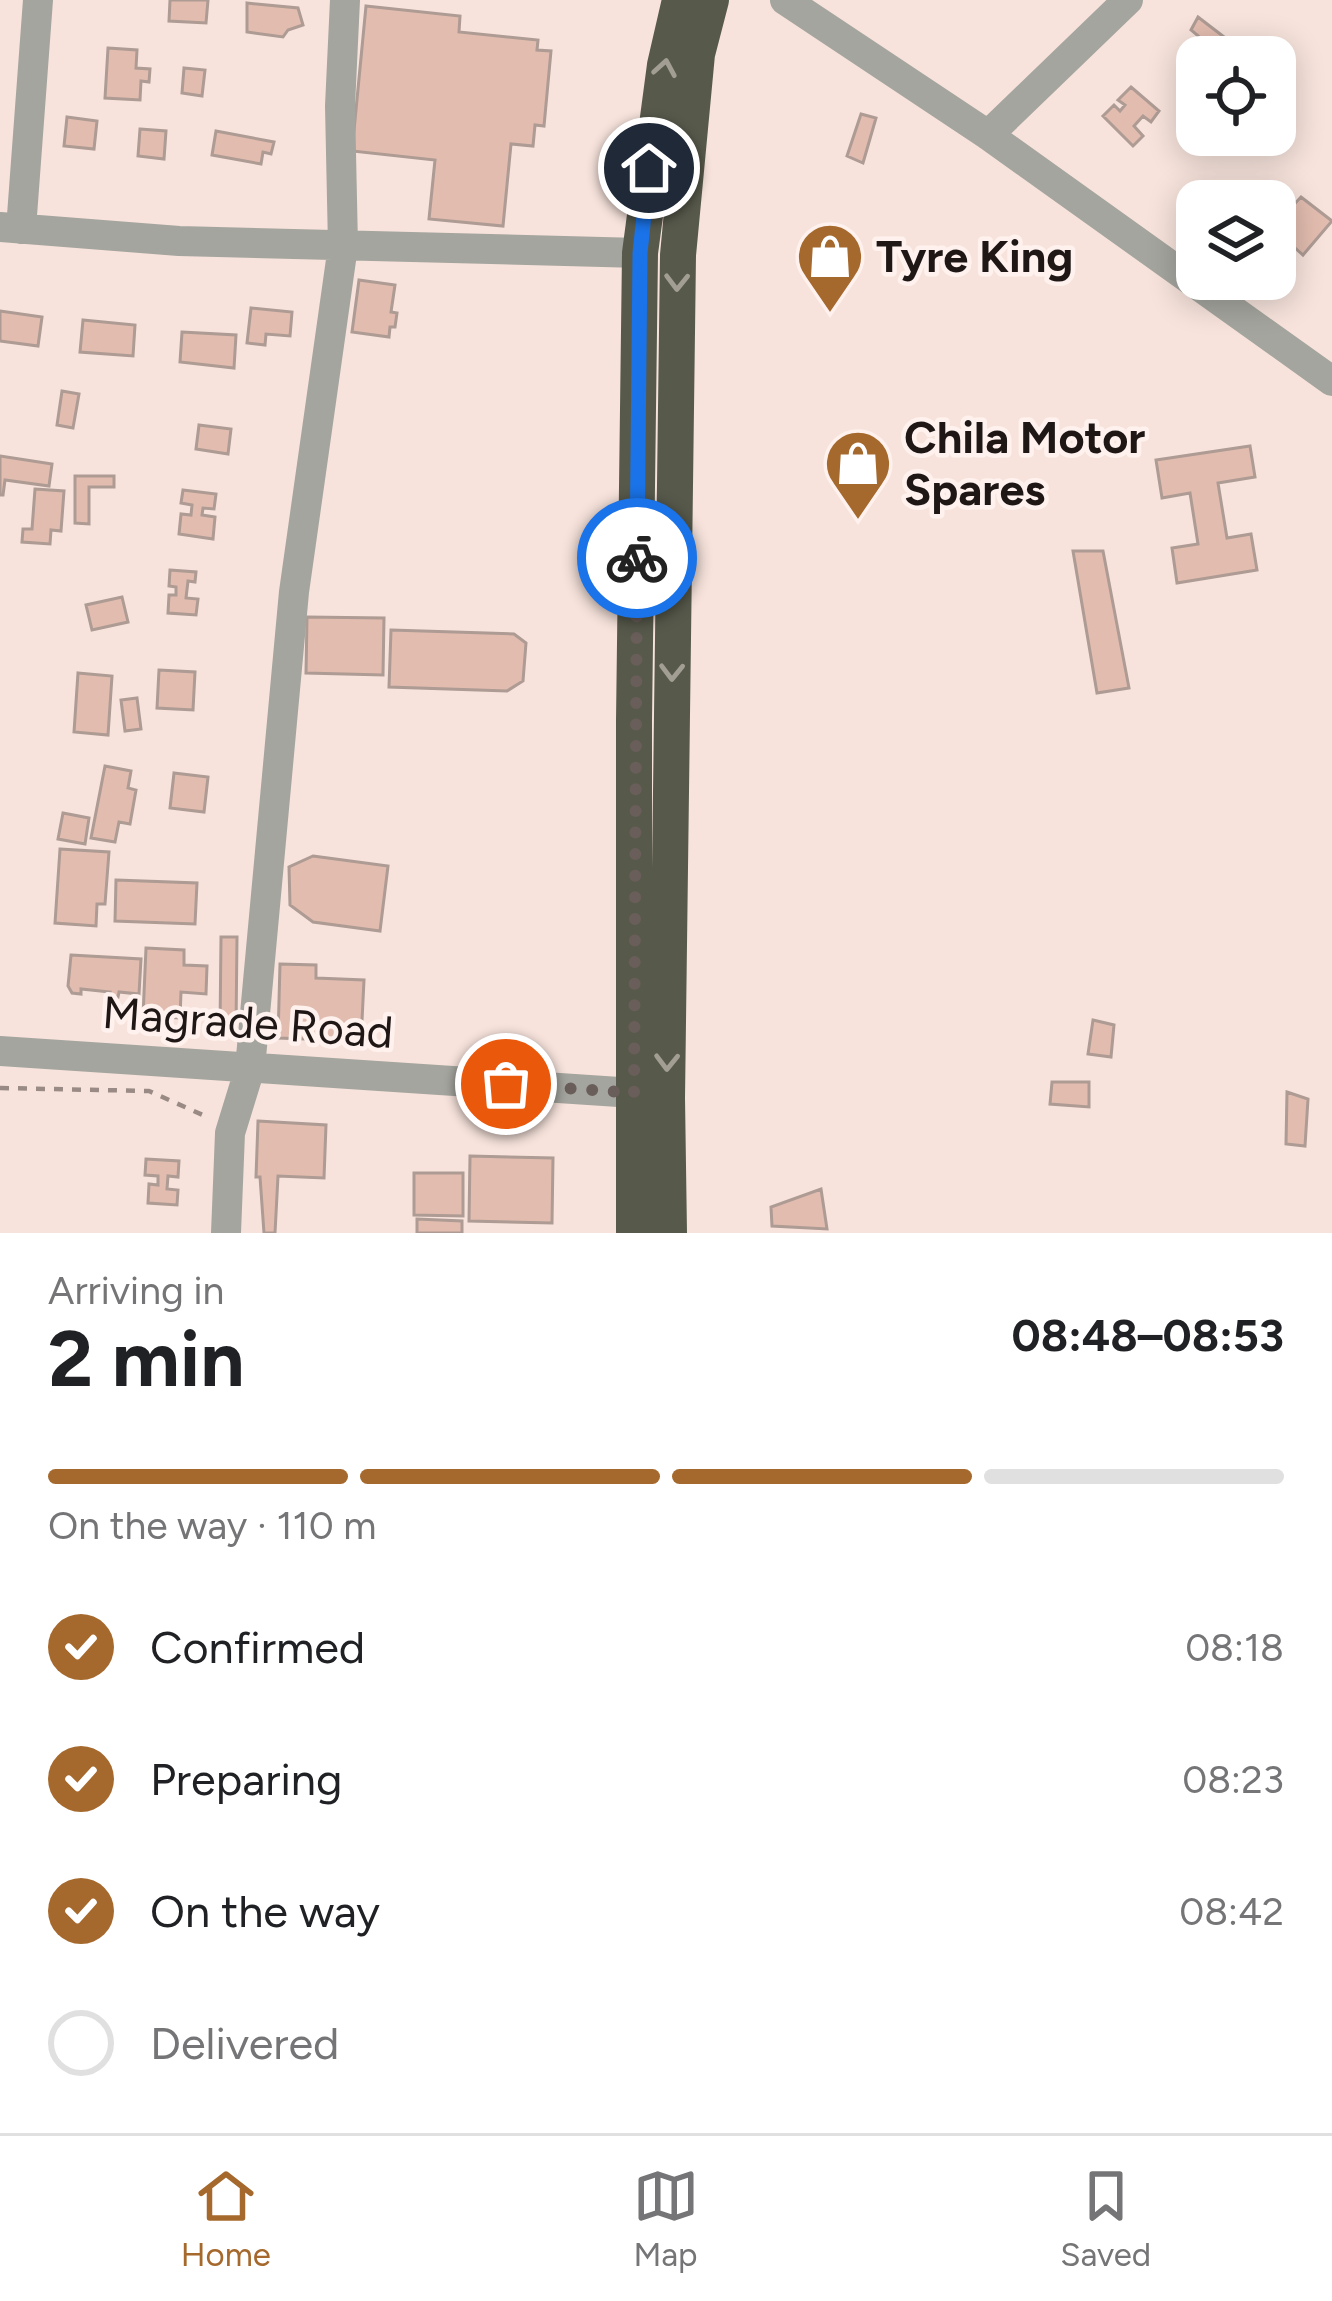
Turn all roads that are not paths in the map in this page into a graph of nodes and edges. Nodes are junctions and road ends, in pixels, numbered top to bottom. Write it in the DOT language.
graph roads {
  1 [pos="38,0"];
  2 [pos="345,0"];
  3 [pos="680,0"];
  4 [pos="711,0"];
  5 [pos="785,0"];
  6 [pos="1129,0"];
  7 [pos="988,135"];
  8 [pos="10,228"];
  9 [pos="343,246"];
  10 [pos="640,253"];
  11 [pos="1332,381"];
  12 [pos="0,1051"];
  13 [pos="250,1068"];
  14 [pos="634,1093"];
  15 [pos="226,1233"];
  16 [pos="634,1233"];
  17 [pos="669,1233"];
  1 -- 8 [label="street"];
  2 -- 9 [label="street"];
  10 -- 3 [label="highway, one-way"];
  4 -- 17 [label="highway, one-way"];
  5 -- 7 [label="street"];
  6 -- 7 [label="street"];
  7 -- 11 [label="street"];
  8 -- 9 [label="street"];
  9 -- 10 [label="street"];
  9 -- 13 [label="street"];
  10 -- 14 [label="highway"];
  12 -- 13 [label="street, Magrade Road"];
  13 -- 14 [label="street, Magrade Road"];
  13 -- 15 [label="street"];
  14 -- 16 [label="highway"];
}
